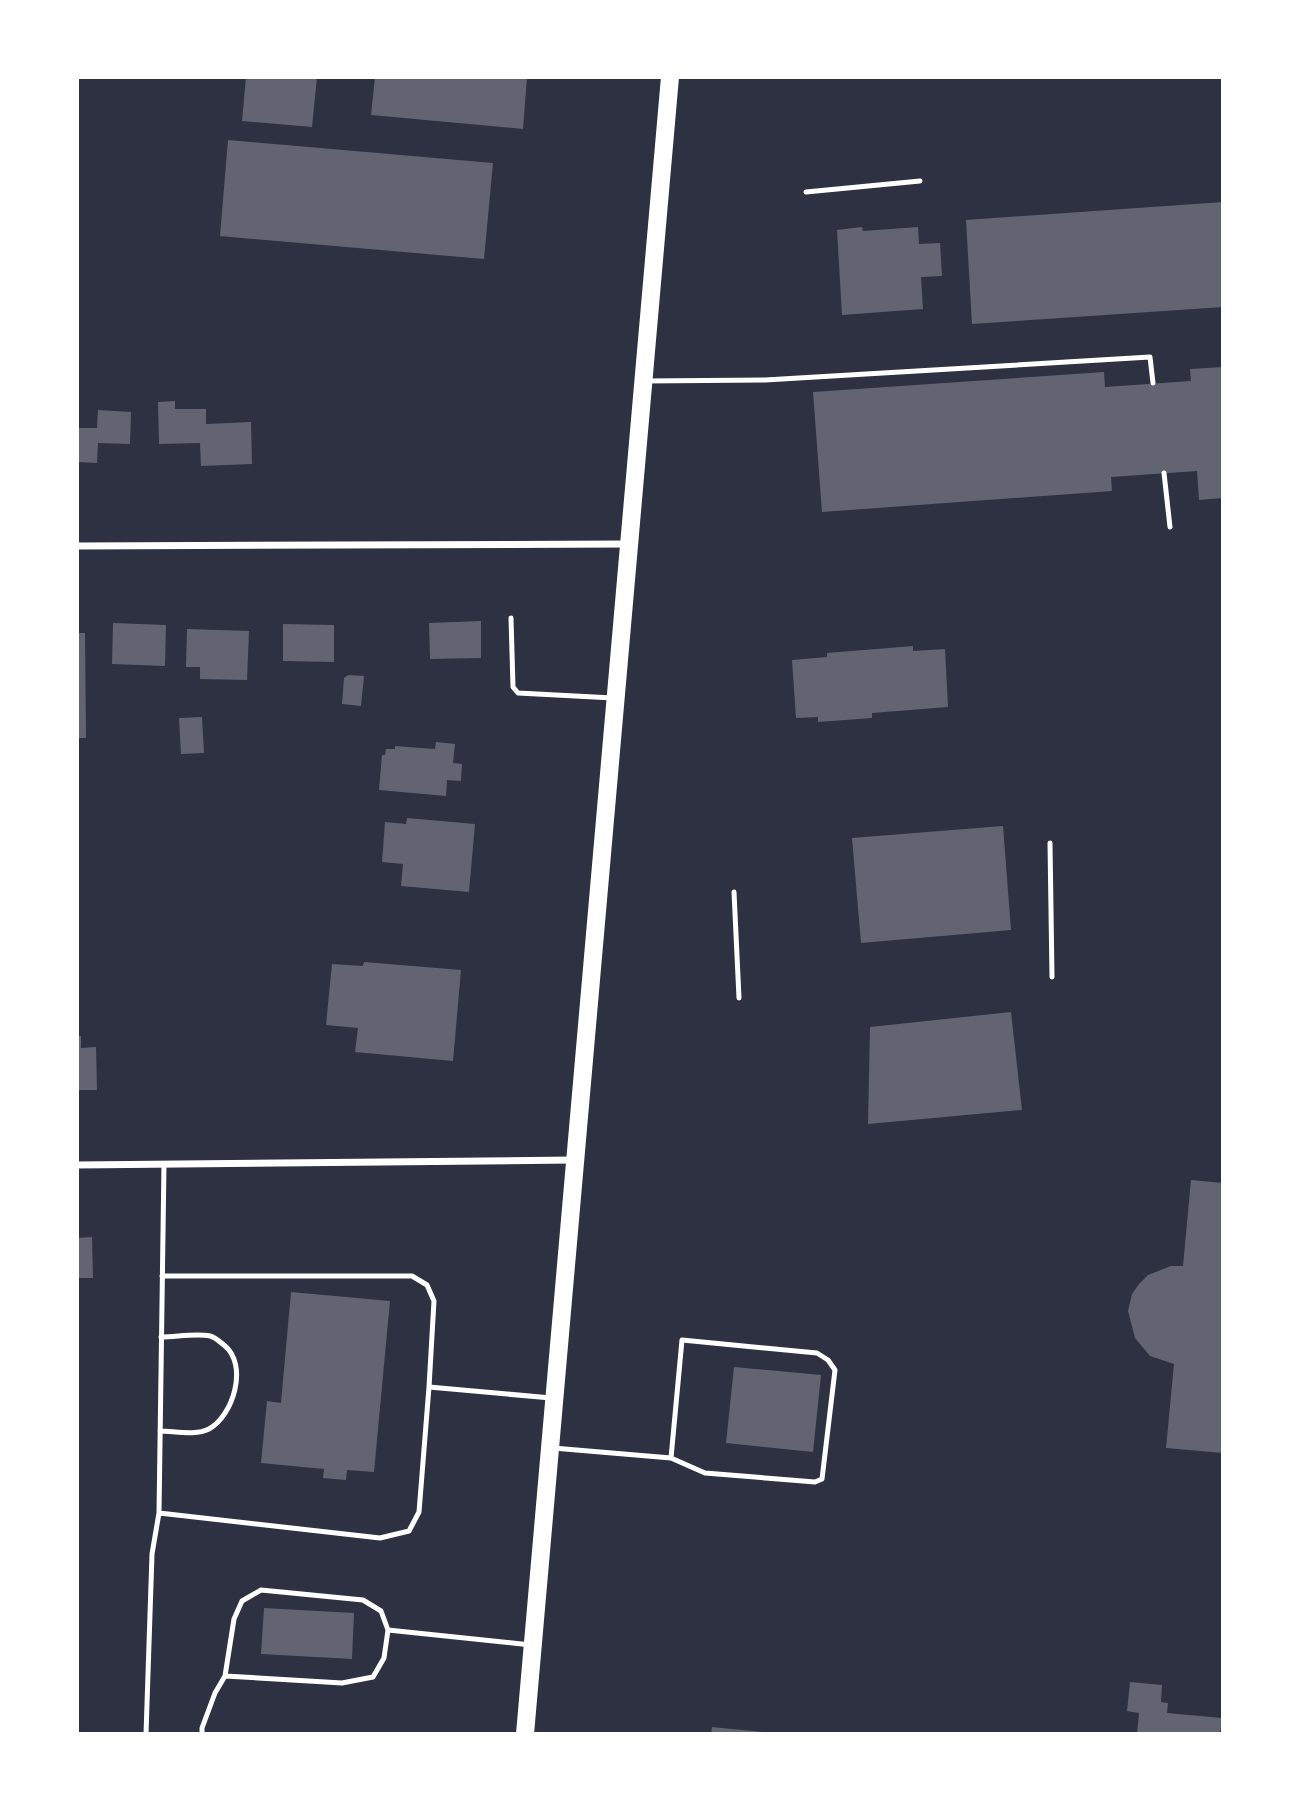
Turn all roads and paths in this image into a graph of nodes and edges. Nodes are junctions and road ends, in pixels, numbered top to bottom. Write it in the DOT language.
graph roads {
  1 [pos="670,77"];
  2 [pos="920,181"];
  3 [pos="806,192"];
  4 [pos="644,381"];
  5 [pos="1153,383"];
  6 [pos="1164,473"];
  7 [pos="1170,527"];
  8 [pos="629,544"];
  9 [pos="77,546"];
  10 [pos="511,618"];
  11 [pos="615,698"];
  12 [pos="1051,843"];
  13 [pos="734,892"];
  14 [pos="1052,977"];
  15 [pos="739,998"];
  16 [pos="575,1160"];
  17 [pos="163,1164"];
  18 [pos="77,1165"];
  19 [pos="162,1276"];
  20 [pos="161,1337"];
  21 [pos="429,1387"];
  22 [pos="554,1399"];
  23 [pos="160,1431"];
  24 [pos="550,1448"];
  25 [pos="671,1458"];
  26 [pos="159,1513"];
  27 [pos="388,1630"];
  28 [pos="533,1645"];
  29 [pos="225,1676"];
  30 [pos="146,1734"];
  31 [pos="202,1734"];
  32 [pos="525,1734"];
  1 -- 4 [label="main road"];
  2 -- 3 [label="lane"];
  4 -- 5 [label="lane"];
  4 -- 8 [label="main road"];
  6 -- 7 [label="lane"];
  8 -- 9 [label="street"];
  8 -- 11 [label="main road"];
  10 -- 11 [label="lane"];
  11 -- 16 [label="main road"];
  12 -- 14 [label="lane"];
  13 -- 15 [label="lane"];
  16 -- 17 [label="street"];
  16 -- 22 [label="main road"];
  17 -- 18 [label="street"];
  17 -- 19 [label="lane"];
  19 -- 20 [label="lane"];
  19 -- 21 [label="lane"];
  20 -- 23 [label="lane"];
  20 -- 23 [label="lane"];
  21 -- 22 [label="lane"];
  21 -- 26 [label="lane"];
  22 -- 24 [label="main road"];
  23 -- 26 [label="lane"];
  24 -- 25 [label="lane"];
  24 -- 28 [label="main road"];
  25 -- 25 [label="lane"];
  26 -- 30 [label="lane"];
  27 -- 28 [label="lane"];
  27 -- 29 [label="lane"];
  27 -- 29 [label="lane"];
  28 -- 32 [label="main road"];
  29 -- 31 [label="lane"];
}
